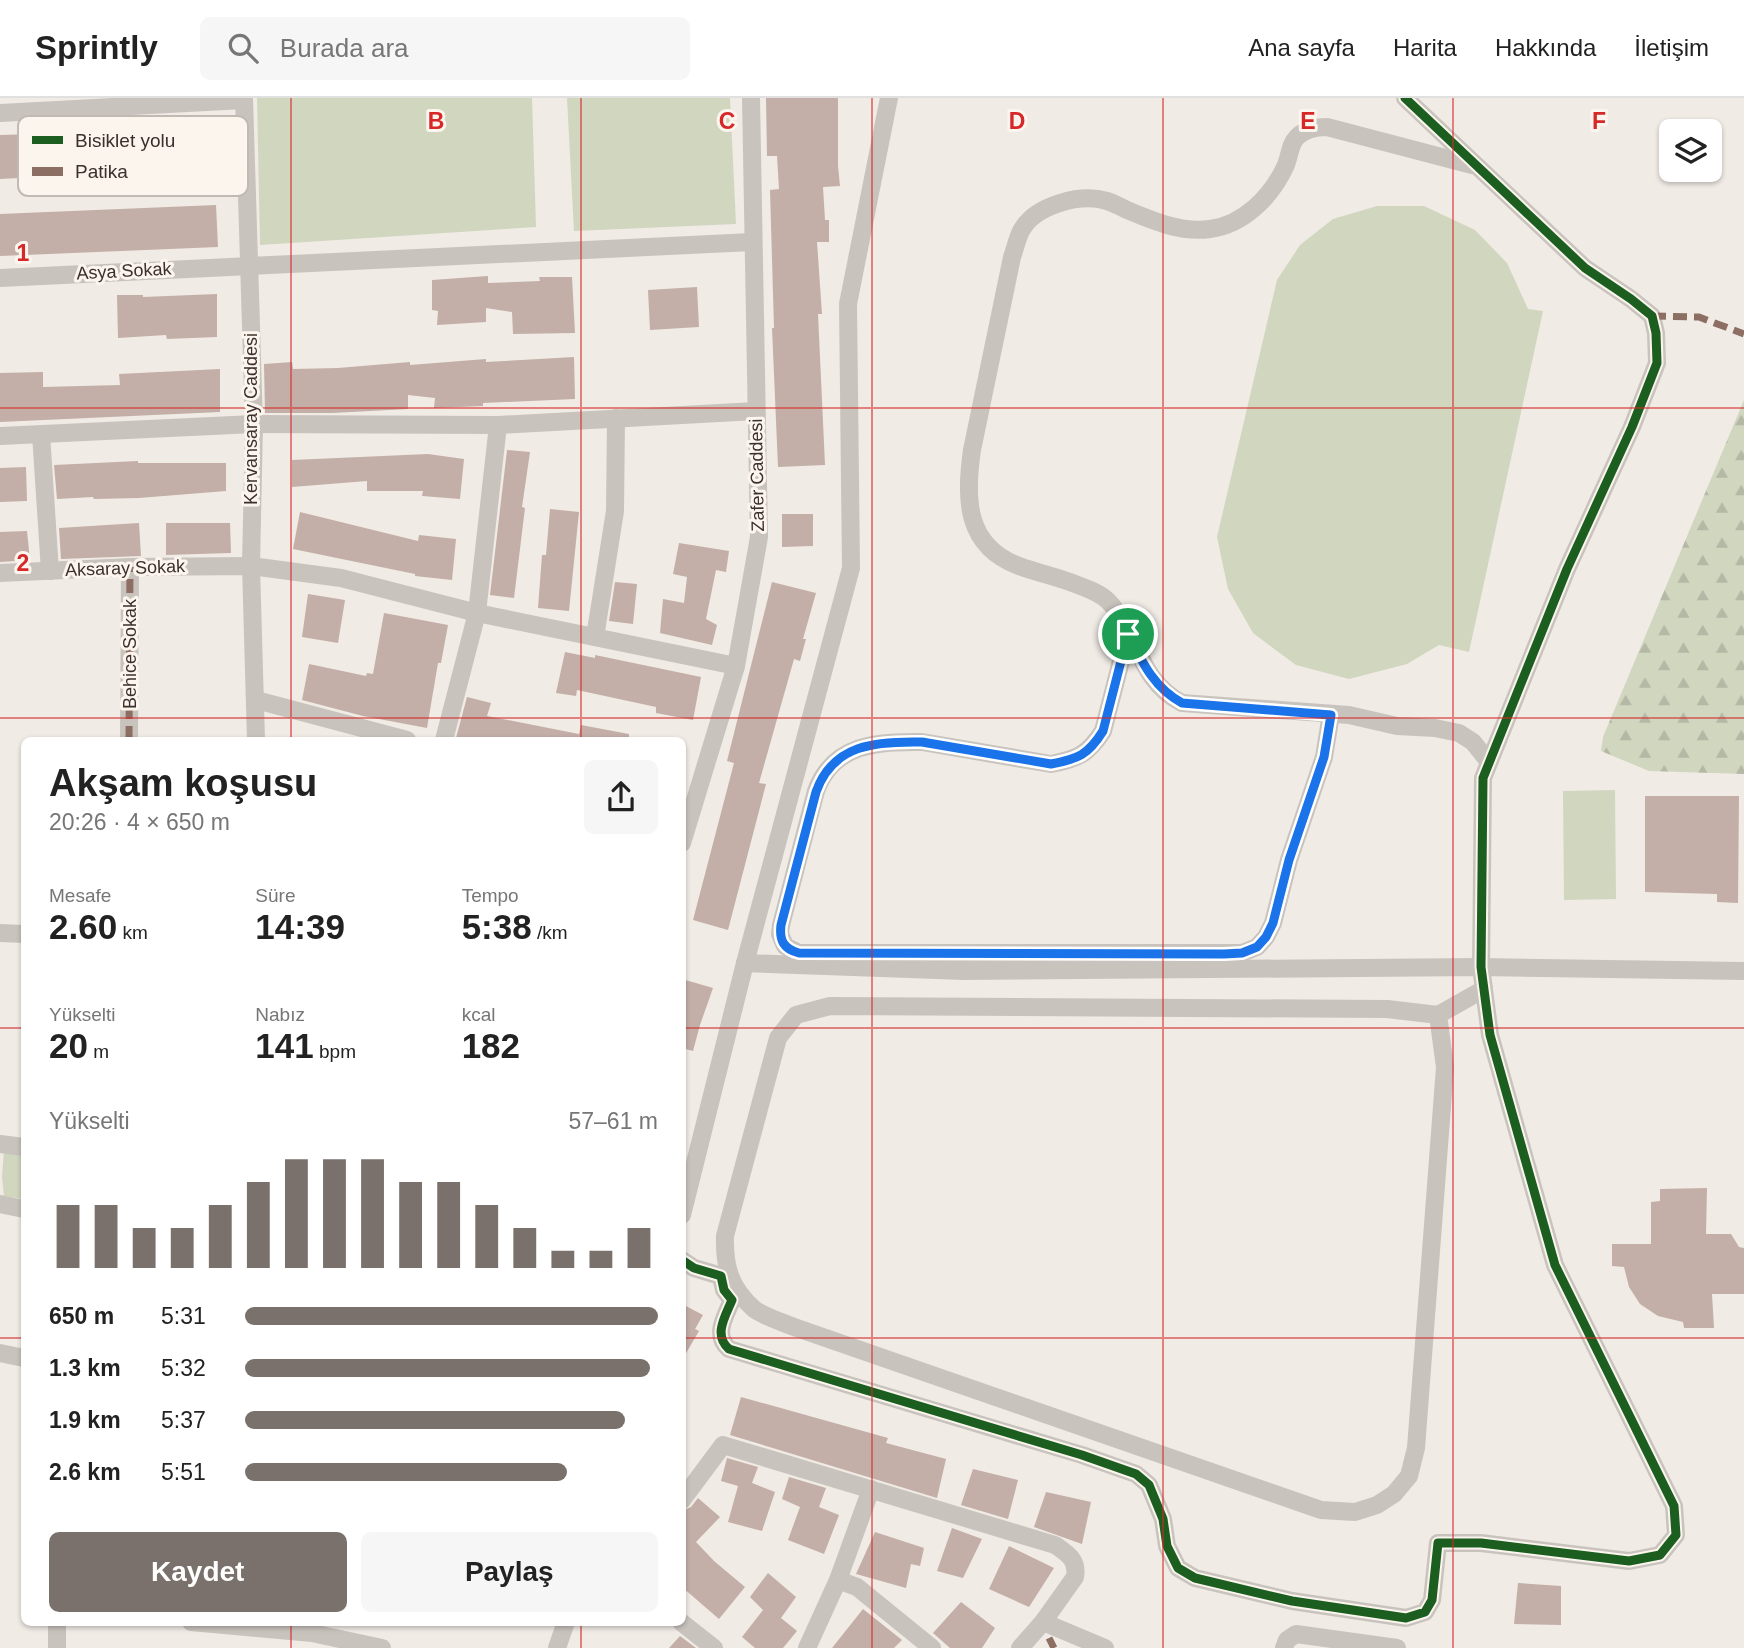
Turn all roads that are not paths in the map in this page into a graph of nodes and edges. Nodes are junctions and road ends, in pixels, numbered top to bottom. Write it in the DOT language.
graph roads {
  1 [pos="751,98"];
  2 [pos="889,98"];
  3 [pos="1405,98"];
  4 [pos="244,99"];
  5 [pos="0,113"];
  6 [pos="1475,166"];
  7 [pos="246,196"];
  8 [pos="752,242"];
  9 [pos="248,264"];
  10 [pos="0,278"];
  11 [pos="756,411"];
  12 [pos="616,418"];
  13 [pos="254,424"];
  14 [pos="498,425"];
  15 [pos="41,434"];
  16 [pos="0,436"];
  17 [pos="251,566"];
  18 [pos="130,567"];
  19 [pos="50,571"];
  20 [pos="0,573"];
  21 [pos="477,613"];
  22 [pos="1128,634"];
  23 [pos="595,637"];
  24 [pos="736,666"];
  25 [pos="256,700"];
  26 [pos="1331,715"];
  27 [pos="130,737"];
  28 [pos="256,737"];
  29 [pos="396,737"];
  30 [pos="445,737"];
  31 [pos="1489,762"];
  32 [pos="689,795"];
  33 [pos="686,816"];
  34 [pos="0,933"];
  35 [pos="21,934"];
  36 [pos="745,963"];
  37 [pos="1480,967"];
  38 [pos="1744,971"];
  39 [pos="1484,989"];
  40 [pos="1438,1015"];
  41 [pos="0,1144"];
  42 [pos="21,1147"];
  43 [pos="686,1199"];
  44 [pos="0,1205"];
  45 [pos="21,1208"];
  46 [pos="686,1263"];
  47 [pos="0,1353"];
  48 [pos="21,1357"];
  49 [pos="871,1489"];
  50 [pos="686,1495"];
  51 [pos="838,1580"];
  52 [pos="1043,1622"];
  53 [pos="57,1626"];
  54 [pos="231,1626"];
  55 [pos="565,1626"];
  56 [pos="686,1626"];
  57 [pos="312,1634"];
  58 [pos="57,1648"];
  59 [pos="382,1648"];
  60 [pos="557,1648"];
  61 [pos="714,1648"];
  62 [pos="807,1648"];
  63 [pos="932,1648"];
  64 [pos="1020,1648"];
  65 [pos="1105,1648"];
  66 [pos="1284,1648"];
  67 [pos="1397,1648"];
  1 -- 8 [label="street, Zafer Caddesi"];
  2 -- 36 [label="street"];
  3 -- 6 [label="street"];
  4 -- 5 [label="street"];
  6 -- 22 [label="street"];
  6 -- 31 [label="street"];
  7 -- 9 [label="street, Kervansaray Caddesi"];
  8 -- 9 [label="street, Asya Sokak"];
  8 -- 11 [label="street, Zafer Caddesi"];
  9 -- 10 [label="street, Asya Sokak"];
  9 -- 13 [label="street, Kervansaray Caddesi"];
  11 -- 12 [label="street"];
  11 -- 24 [label="street, Zafer Caddesi"];
  12 -- 14 [label="street"];
  12 -- 23 [label="street"];
  13 -- 14 [label="street"];
  13 -- 15 [label="street"];
  13 -- 17 [label="street, Kervansaray Caddesi"];
  14 -- 21 [label="street"];
  15 -- 16 [label="street"];
  15 -- 19 [label="street"];
  17 -- 18 [label="street, Aksaray Sokak"];
  17 -- 21 [label="street, Aksaray Sokak"];
  17 -- 25 [label="street, Kervansaray Caddesi"];
  18 -- 19 [label="street, Aksaray Sokak"];
  18 -- 27 [label="street, Behice Sokak"];
  19 -- 20 [label="street, Aksaray Sokak"];
  21 -- 23 [label="street, Aksaray Sokak"];
  21 -- 30 [label="street"];
  22 -- 26 [label="street"];
  22 -- 26 [label="street"];
  23 -- 24 [label="street, Aksaray Sokak"];
  24 -- 32 [label="street, Zafer Caddesi"];
  25 -- 28 [label="street, Kervansaray Caddesi"];
  25 -- 29 [label="street"];
  26 -- 31 [label="street"];
  31 -- 37 [label="street"];
  32 -- 33 [label="street, Zafer Caddesi"];
  34 -- 35 [label="street"];
  36 -- 37 [label="street"];
  36 -- 43 [label="street"];
  37 -- 38 [label="street"];
  37 -- 39 [label="street"];
  39 -- 40 [label="street"];
  39 -- 46 [label="street"];
  40 -- 40 [label="street"];
  41 -- 42 [label="street"];
  44 -- 45 [label="street"];
  47 -- 48 [label="street"];
  49 -- 50 [label="street"];
  49 -- 51 [label="street"];
  49 -- 52 [label="street"];
  51 -- 62 [label="street"];
  51 -- 63 [label="street"];
  52 -- 64 [label="street"];
  52 -- 65 [label="street"];
  53 -- 58 [label="street"];
  54 -- 57 [label="street"];
  55 -- 60 [label="street"];
  56 -- 61 [label="street"];
  57 -- 59 [label="street"];
  66 -- 67 [label="street"];
}
